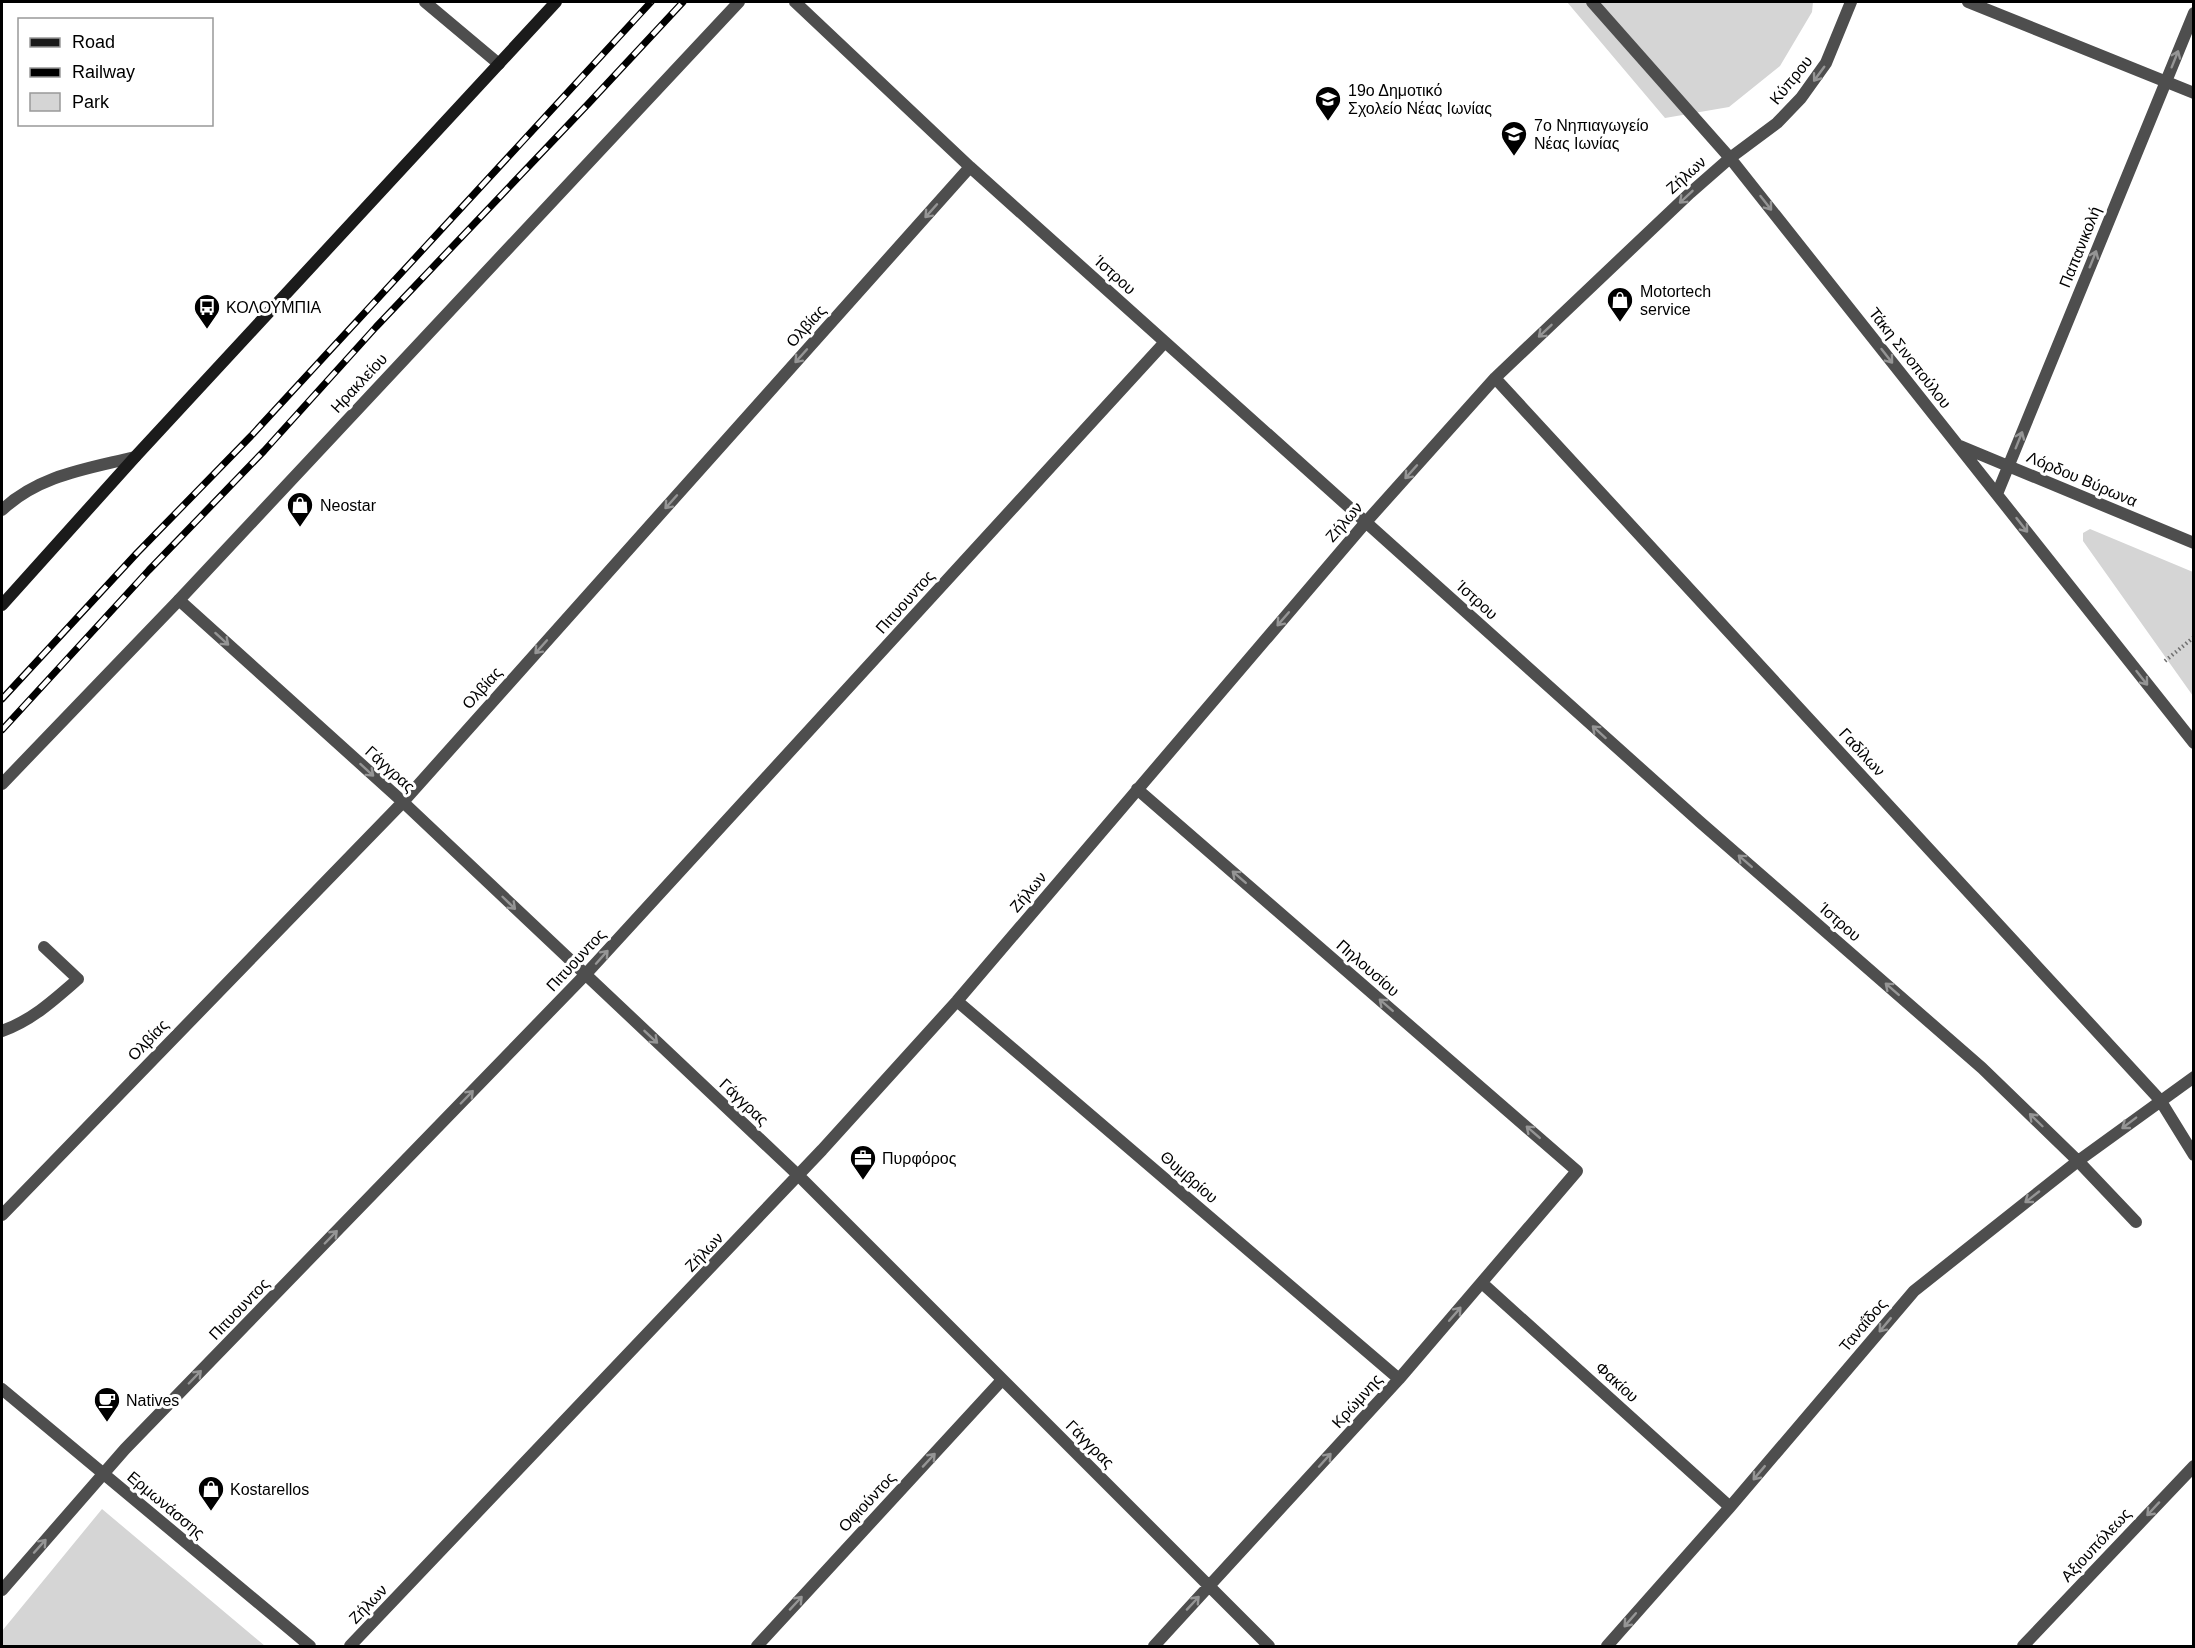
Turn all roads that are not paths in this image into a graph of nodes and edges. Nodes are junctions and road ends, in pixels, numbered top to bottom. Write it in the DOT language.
graph roads {
  1 [pos="425,2"];
  2 [pos="556,2"];
  3 [pos="739,2"];
  4 [pos="795,2"];
  5 [pos="1592,2"];
  6 [pos="1851,2"];
  7 [pos="1968,2"];
  8 [pos="2193,13"];
  9 [pos="499,64"];
  10 [pos="2165,82"];
  11 [pos="2193,93"];
  12 [pos="1730,158"];
  13 [pos="970,167"];
  14 [pos="1165,342"];
  15 [pos="1495,378"];
  16 [pos="1959,446"];
  17 [pos="135,457"];
  18 [pos="2008,466"];
  19 [pos="1997,494"];
  20 [pos="2,510"];
  21 [pos="1366,522"];
  22 [pos="2193,543"];
  23 [pos="179,600"];
  24 [pos="2,605"];
  25 [pos="2193,743"];
  26 [pos="2,784"];
  27 [pos="1137,789"];
  28 [pos="403,802"];
  29 [pos="44,947"];
  30 [pos="585,975"];
  31 [pos="957,1001"];
  32 [pos="2,1031"];
  33 [pos="2193,1077"];
  34 [pos="2160,1100"];
  35 [pos="2193,1155"];
  36 [pos="2078,1161"];
  37 [pos="1577,1171"];
  38 [pos="799,1176"];
  39 [pos="2,1215"];
  40 [pos="2136,1222"];
  41 [pos="1482,1283"];
  42 [pos="1399,1379"];
  43 [pos="1002,1380"];
  44 [pos="2,1389"];
  45 [pos="2193,1467"];
  46 [pos="103,1474"];
  47 [pos="1730,1507"];
  48 [pos="1210,1586"];
  49 [pos="2,1590"];
  50 [pos="310,1647"];
  51 [pos="350,1647"];
  52 [pos="757,1647"];
  53 [pos="1154,1647"];
  54 [pos="1269,1647"];
  55 [pos="1607,1647"];
  56 [pos="2024,1647"];
  1 -- 9 [label="street"];
  2 -- 9 [label="main road"];
  3 -- 23 [label="street, Ηρακλείου"];
  4 -- 13 [label="street, Ίστρου"];
  5 -- 12 [label="street, Τάκη Σινοπούλου"];
  6 -- 12 [label="street, Κύπρου, one-way"];
  7 -- 10 [label="street"];
  10 -- 8 [label="street, Παπανικολή, one-way"];
  9 -- 17 [label="main road"];
  10 -- 11 [label="street"];
  18 -- 10 [label="street, Παπανικολή, one-way"];
  12 -- 15 [label="street, Ζήλων, one-way"];
  12 -- 16 [label="street, Τάκη Σινοπούλου, one-way"];
  13 -- 14 [label="street, Ίστρου"];
  13 -- 28 [label="street, Ολβίας, one-way"];
  14 -- 21 [label="street, Ίστρου"];
  30 -- 14 [label="street, Πιτυουντος, one-way"];
  15 -- 21 [label="street, Ζήλων, one-way"];
  15 -- 34 [label="street, Γαδίλων"];
  16 -- 18 [label="street, Λόρδου Βύρωνα"];
  16 -- 19 [label="street, Τάκη Σινοπούλου"];
  17 -- 20 [label="street"];
  17 -- 24 [label="main road"];
  18 -- 19 [label="street, Παπανικολή"];
  18 -- 22 [label="street, Λόρδου Βύρωνα"];
  19 -- 25 [label="street, Τάκη Σινοπούλου, one-way"];
  21 -- 27 [label="street, Ζήλων, one-way"];
  36 -- 21 [label="street, Ίστρου, one-way"];
  23 -- 26 [label="street, Ηρακλείου"];
  23 -- 28 [label="street, Γάγγρας, one-way"];
  27 -- 31 [label="street, Ζήλων"];
  37 -- 27 [label="street, Πηλουσίου, one-way"];
  28 -- 30 [label="street, Γάγγρας, one-way"];
  28 -- 39 [label="street, Ολβίας"];
  29 -- 32 [label="street"];
  30 -- 38 [label="street, Γάγγρας, one-way"];
  46 -- 30 [label="street, Πιτυουντος, one-way"];
  31 -- 38 [label="street, Ζήλων"];
  31 -- 42 [label="street, Θυμβρίου"];
  33 -- 34 [label="street, Ταναΐδος"];
  34 -- 35 [label="street, Γαδίλων"];
  34 -- 36 [label="street, Ταναΐδος, one-way"];
  36 -- 40 [label="street, Ίστρου"];
  36 -- 47 [label="street, Ταναΐδος, one-way"];
  37 -- 41 [label="street, Κρώμνης"];
  38 -- 43 [label="street, Γάγγρας"];
  38 -- 51 [label="street, Ζήλων"];
  42 -- 41 [label="street, Κρώμνης, one-way"];
  41 -- 47 [label="street, Φακίου"];
  48 -- 42 [label="street, Κρώμνης, one-way"];
  43 -- 48 [label="street, Γάγγρας"];
  52 -- 43 [label="street, Οφιούντος, one-way"];
  44 -- 46 [label="street, Ερμωνάσσης"];
  45 -- 56 [label="street, Αξιουπόλεως, one-way"];
  49 -- 46 [label="street, Πιτυουντος, one-way"];
  46 -- 50 [label="street, Ερμωνάσσης"];
  47 -- 55 [label="street, Ταναΐδος, one-way"];
  53 -- 48 [label="street, Κρώμνης, one-way"];
  48 -- 54 [label="street, Γάγγρας"];
}
